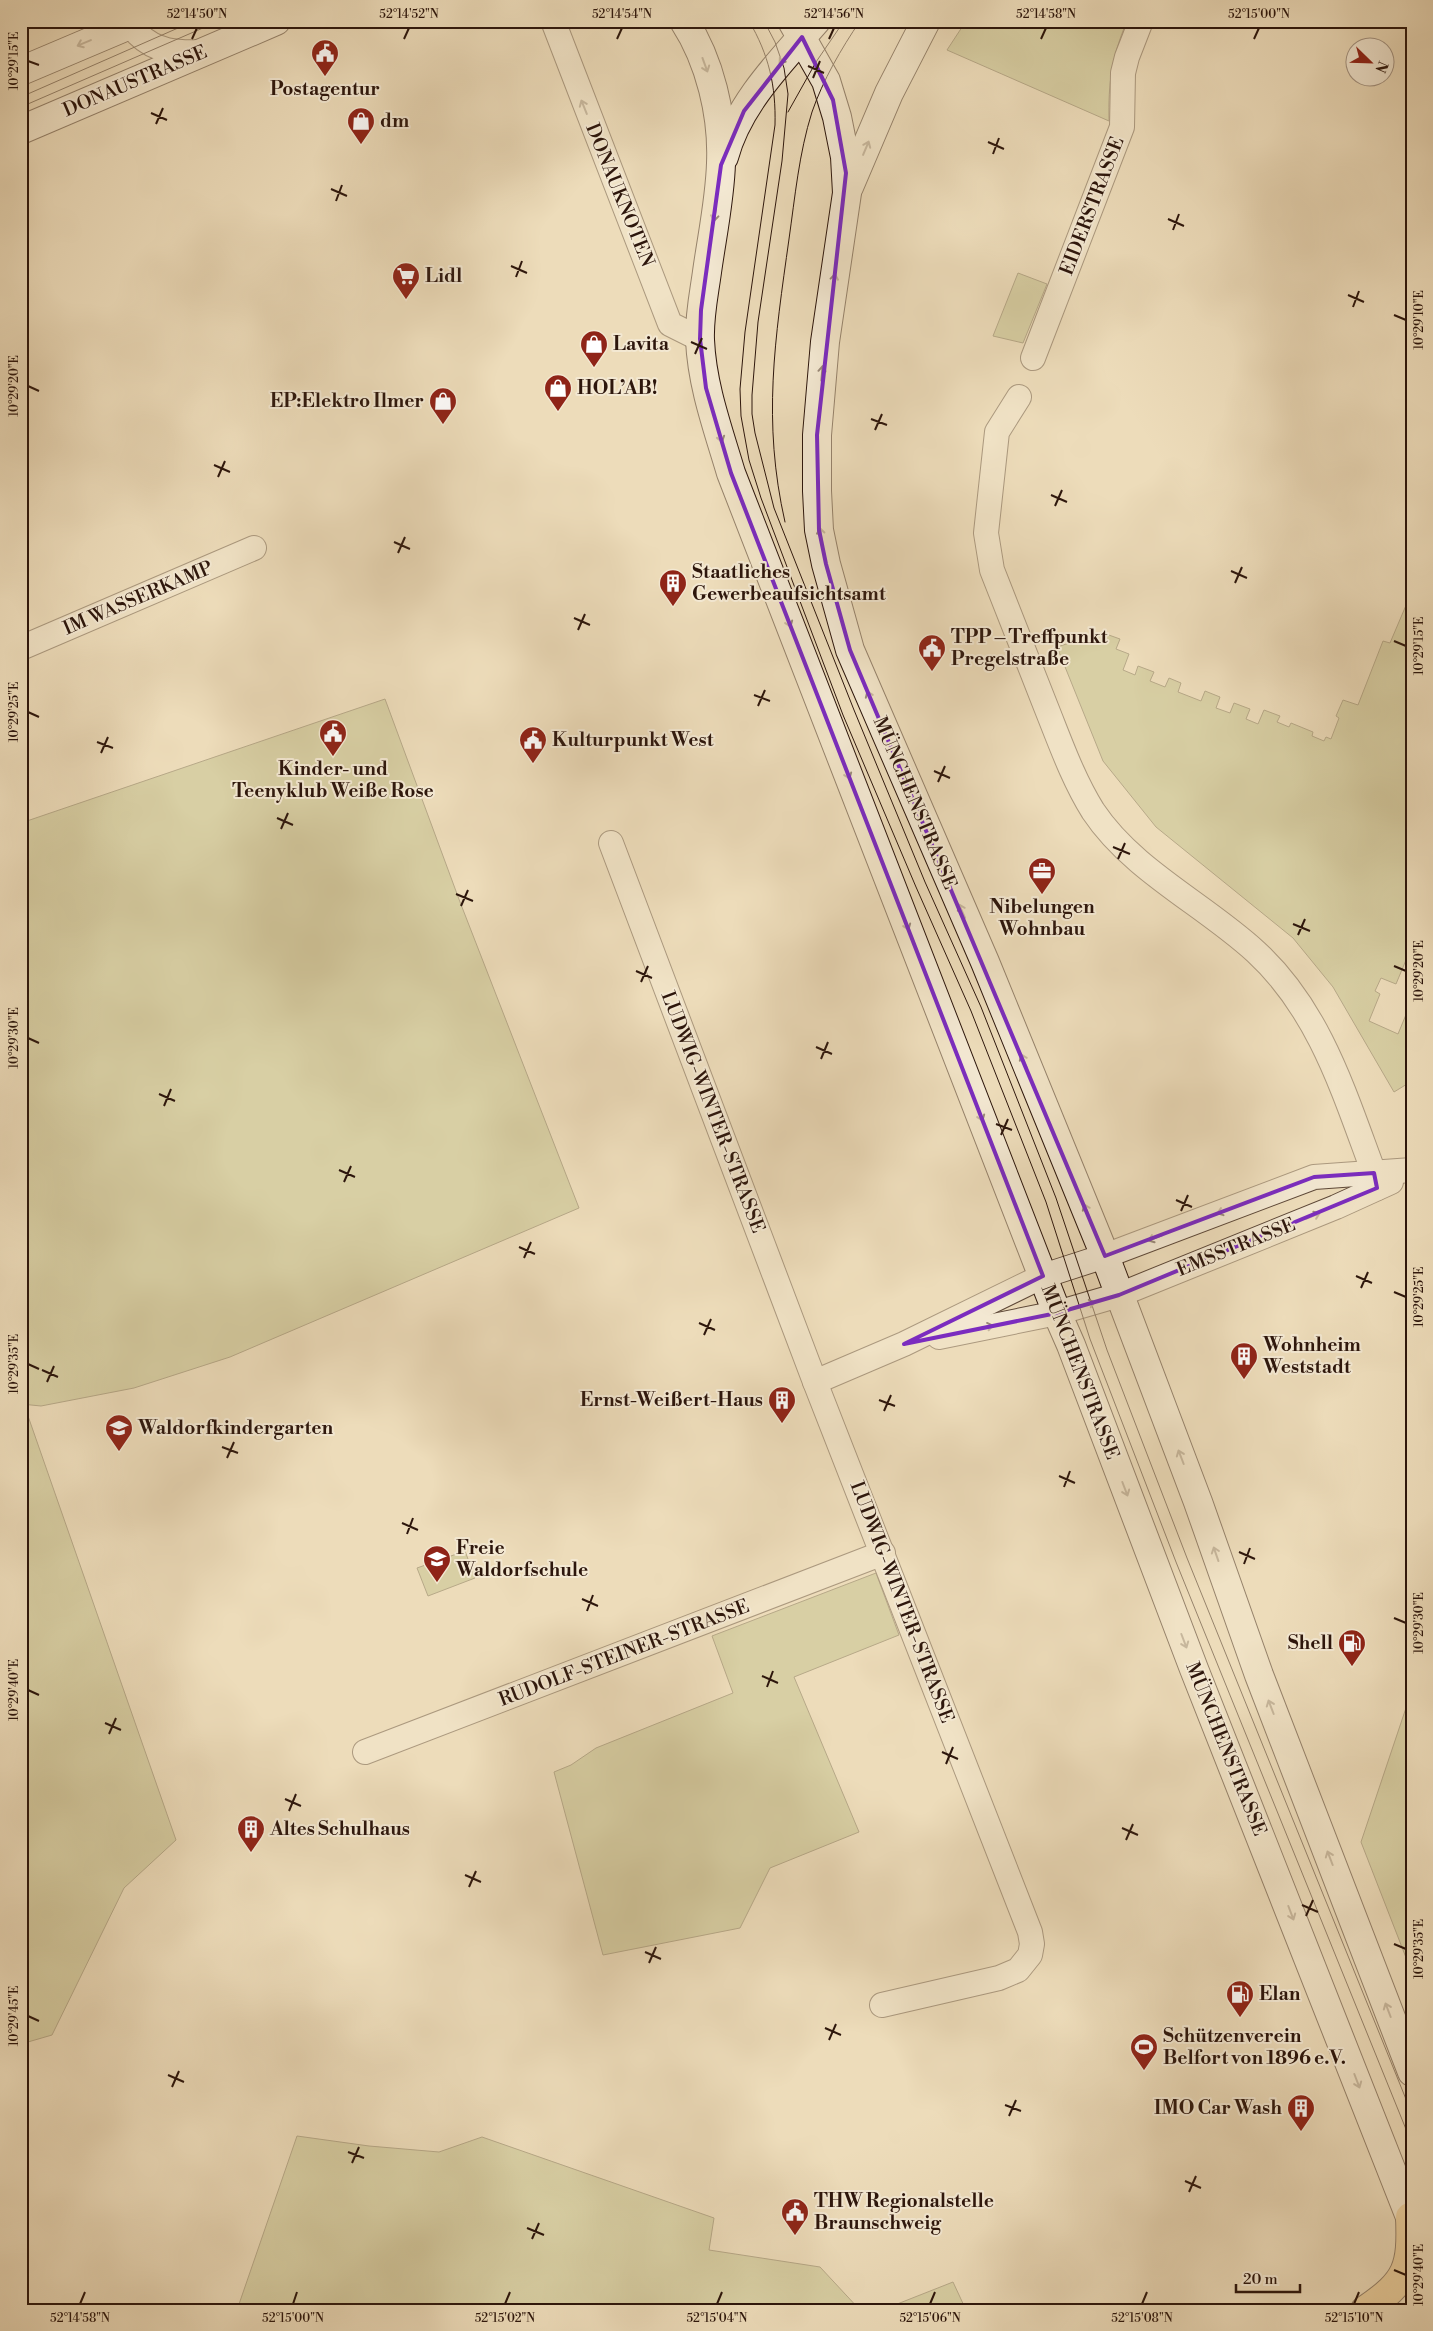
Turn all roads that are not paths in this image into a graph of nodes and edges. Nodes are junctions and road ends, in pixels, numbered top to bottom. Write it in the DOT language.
graph roads {
  1 [pos="276,21"];
  2 [pos="684,21"];
  3 [pos="1141,21"];
  4 [pos="132,23"];
  5 [pos="556,26"];
  6 [pos="803,26"];
  7 [pos="922,30"];
  8 [pos="205,51"];
  9 [pos="21,71"];
  10 [pos="21,130"];
  11 [pos="721,166"];
  12 [pos="847,192"];
  13 [pos="700,339"];
  14 [pos="1033,358"];
  15 [pos="1019,397"];
  16 [pos="254,548"];
  17 [pos="21,648"];
  18 [pos="611,843"];
  19 [pos="1412,1171"];
  20 [pos="1376,1181"];
  21 [pos="1105,1256"];
  22 [pos="1043,1276"];
  23 [pos="1119,1295"];
  24 [pos="1057,1313"];
  25 [pos="904,1344"];
  26 [pos="815,1382"];
  27 [pos="883,1553"];
  28 [pos="365,1752"];
  29 [pos="882,2005"];
  30 [pos="1412,2072"];
  31 [pos="1411,2219"];
  32 [pos="1366,2310"];
  1 -- 8 [label="main road, DONAUSTRASSE"];
  2 -- 11 [label="main road, one-way"];
  3 -- 14 [label="street, EIDERSTRASSE"];
  4 -- 8 [label="street"];
  4 -- 9 [label="main road, one-way"];
  13 -- 5 [label="street, DONAUKNOTEN, one-way"];
  6 -- 11 [label="main road, one-way"];
  6 -- 12 [label="main road"];
  12 -- 7 [label="main road, one-way"];
  8 -- 10 [label="main road, DONAUSTRASSE"];
  11 -- 13 [label="main road, one-way"];
  21 -- 12 [label="main road, MÜNCHENSTRASSE, one-way"];
  13 -- 22 [label="main road, MÜNCHENSTRASSE, one-way"];
  15 -- 20 [label="street"];
  16 -- 17 [label="street, IM WASSERKAMP"];
  18 -- 26 [label="street, LUDWIG-WINTER-STRASSE"];
  19 -- 20 [label="street, EMSSTRASSE"];
  20 -- 21 [label="street, EMSSTRASSE, one-way"];
  23 -- 20 [label="street, EMSSTRASSE, one-way"];
  21 -- 22 [label="street, MÜNCHENSTRASSE"];
  21 -- 23 [label="main road, MÜNCHENSTRASSE"];
  22 -- 24 [label="main road, MÜNCHENSTRASSE"];
  22 -- 25 [label="street"];
  24 -- 23 [label="street, EMSSTRASSE, one-way"];
  30 -- 23 [label="main road, MÜNCHENSTRASSE, one-way"];
  25 -- 24 [label="street, one-way"];
  24 -- 31 [label="main road, MÜNCHENSTRASSE, one-way"];
  25 -- 26 [label="street"];
  26 -- 27 [label="street, LUDWIG-WINTER-STRASSE"];
  27 -- 28 [label="street, RUDOLF-STEINER-STRASSE"];
  27 -- 29 [label="street, LUDWIG-WINTER-STRASSE"];
  31 -- 32 [label="highway"];
}
